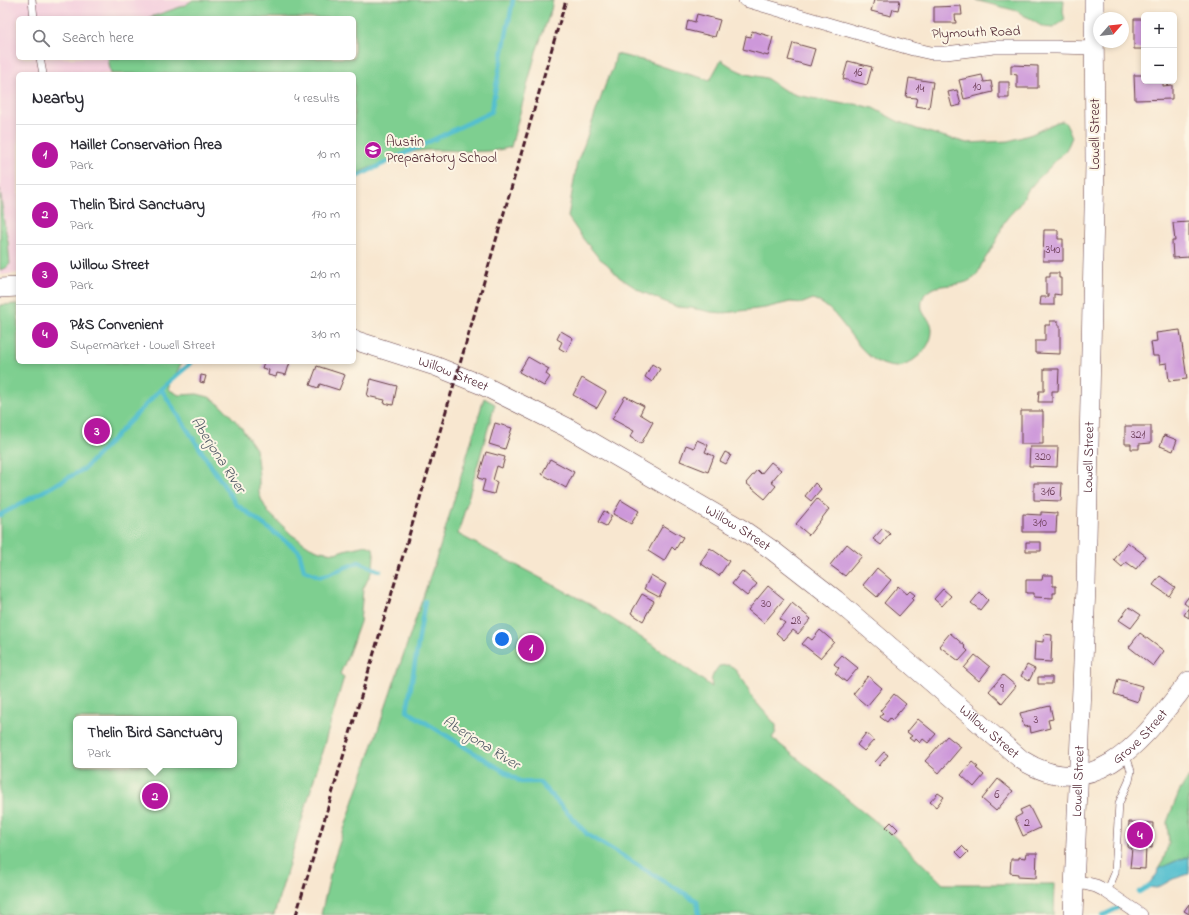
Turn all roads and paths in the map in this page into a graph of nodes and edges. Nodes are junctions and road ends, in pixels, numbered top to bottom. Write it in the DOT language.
graph roads {
  1 [pos="32,0"];
  2 [pos="745,0"];
  3 [pos="1094,0"];
  4 [pos="1094,12"];
  5 [pos="34,16"];
  6 [pos="1093,48"];
  7 [pos="1095,48"];
  8 [pos="40,60"];
  9 [pos="43,72"];
  10 [pos="16,287"];
  11 [pos="0,288"];
  12 [pos="356,341"];
  13 [pos="1189,681"];
  14 [pos="1125,753"];
  15 [pos="1080,776"];
  16 [pos="1075,880"];
  17 [pos="1107,892"];
  18 [pos="1073,915"];
  19 [pos="1141,915"];
  1 -- 5 [label="lane"];
  2 -- 6 [label="street, Plymouth Road"];
  3 -- 4 [label="main road, Lowell Street"];
  7 -- 15 [label="main road, Lowell Street"];
  8 -- 9 [label="lane"];
  10 -- 11 [label="main road"];
  12 -- 15 [label="main road, Willow Street"];
  13 -- 14 [label="main road, Grove Street"];
  14 -- 15 [label="main road, Grove Street"];
  14 -- 17 [label="lane"];
  15 -- 16 [label="main road, Lowell Street"];
  16 -- 17 [label="street"];
  16 -- 18 [label="main road, Lowell Street"];
  17 -- 19 [label="street"];
}
